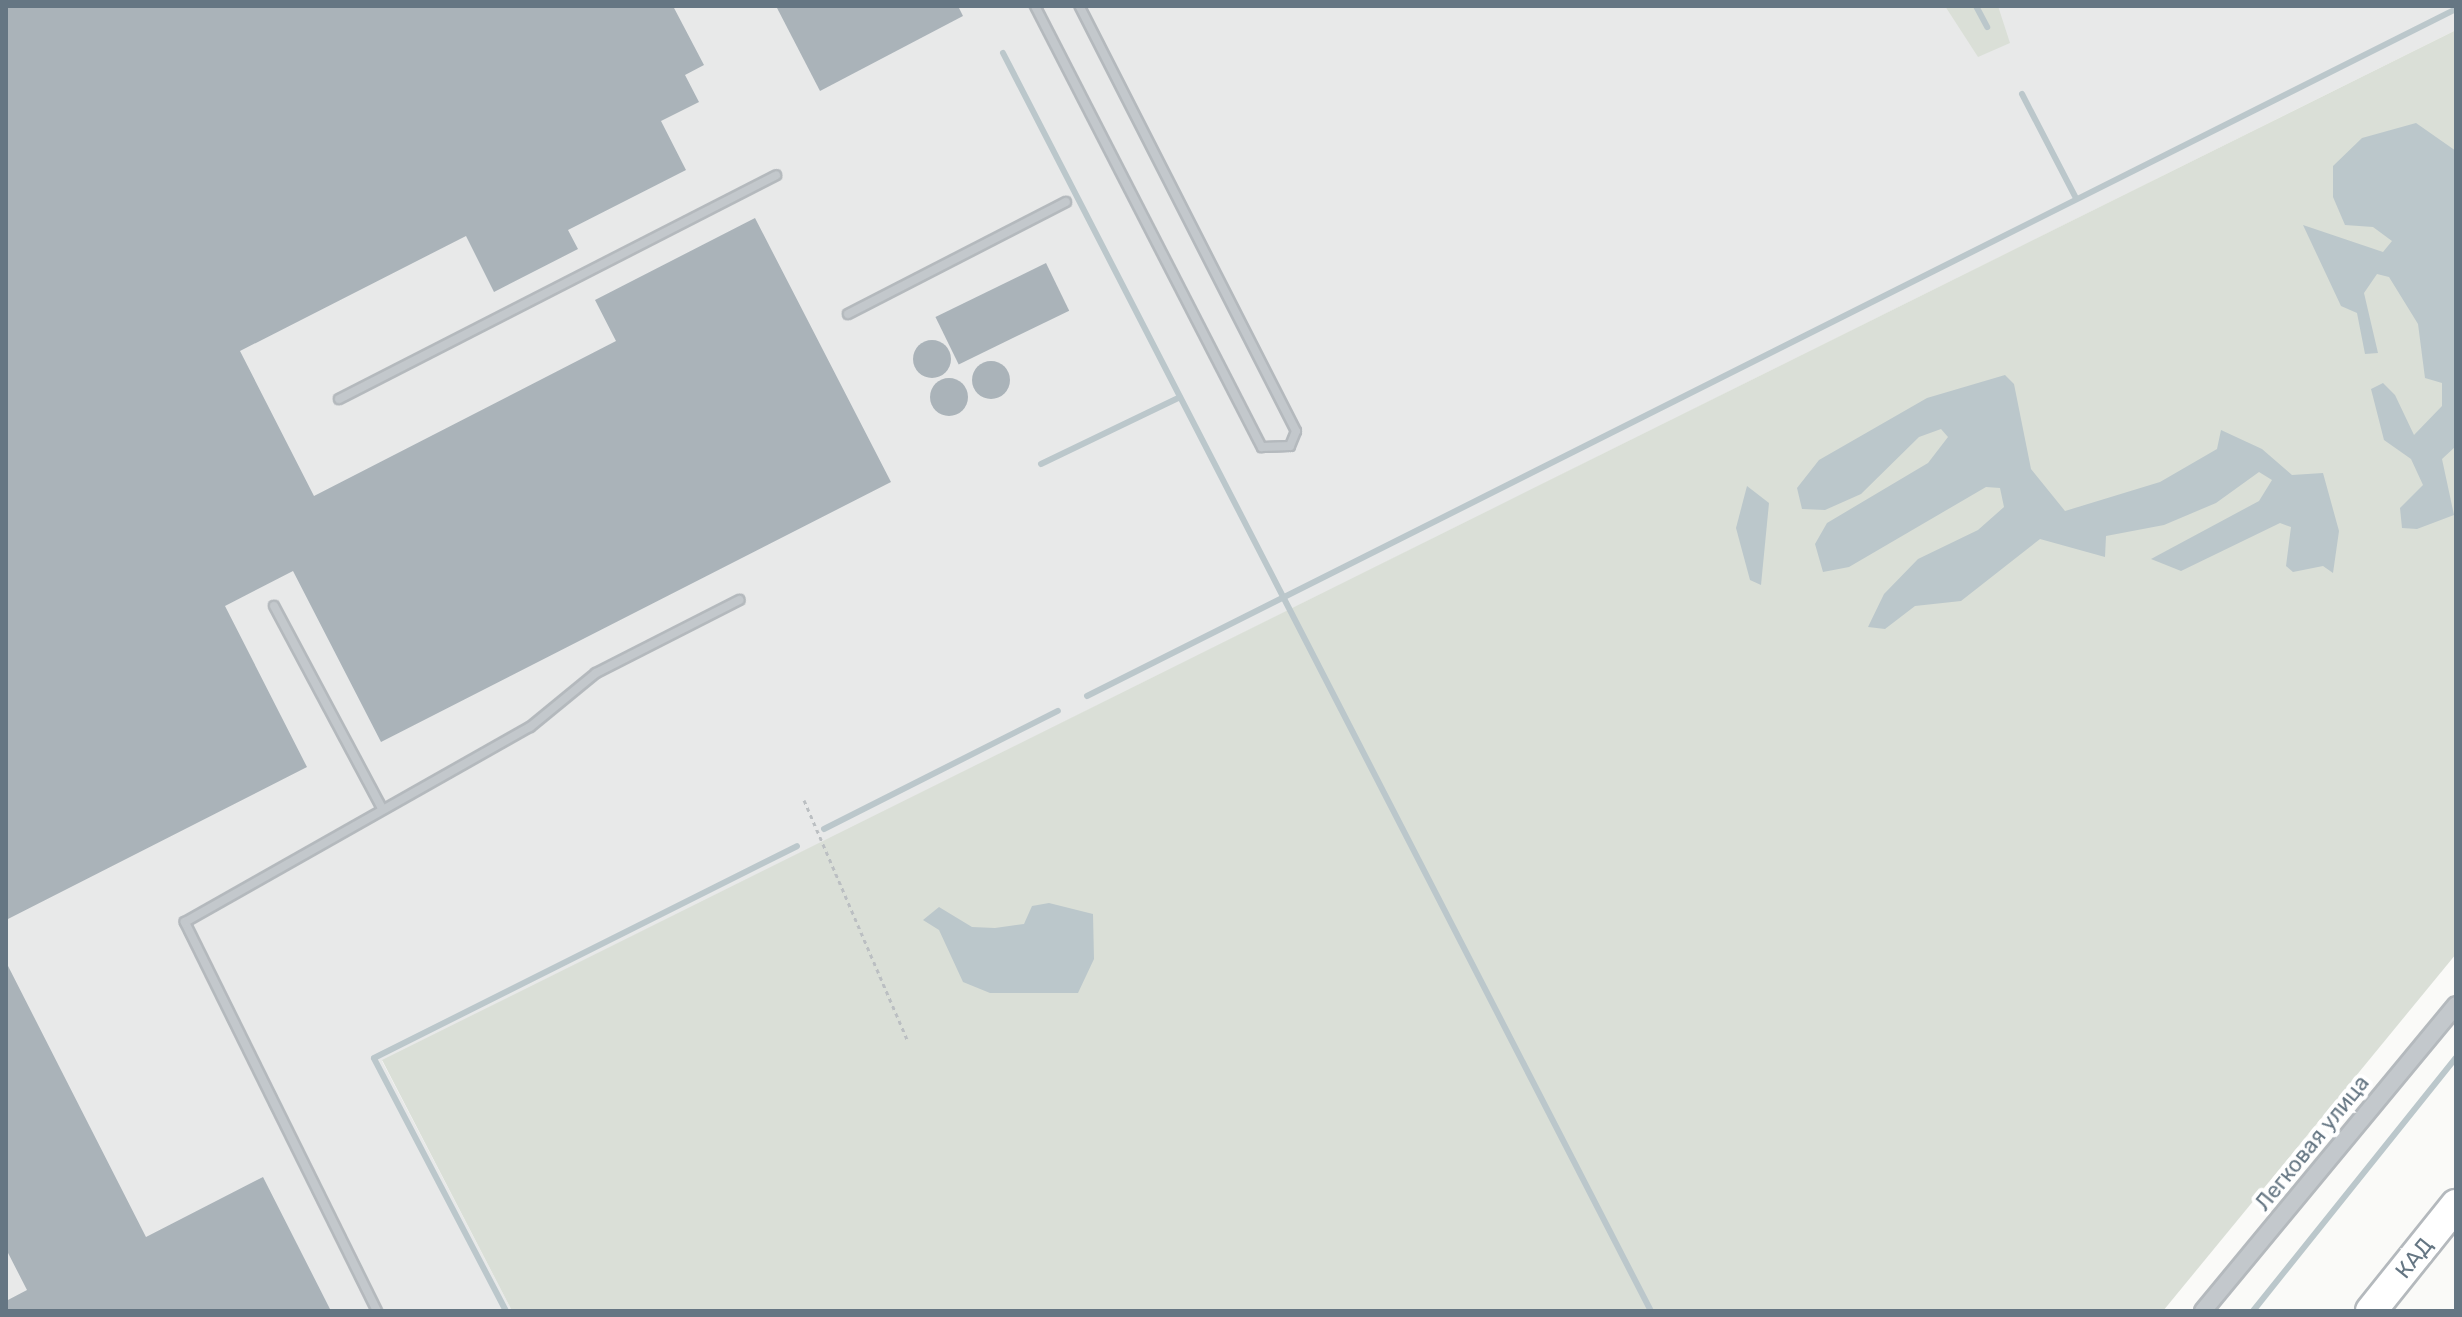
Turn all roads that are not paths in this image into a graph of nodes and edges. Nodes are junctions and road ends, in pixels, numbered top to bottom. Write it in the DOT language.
graph roads {
  1 [pos="1035,6"];
  2 [pos="1079,6"];
  3 [pos="776,175"];
  4 [pos="1066,202"];
  5 [pos="848,314"];
  6 [pos="339,399"];
  7 [pos="739,600"];
  8 [pos="274,606"];
  9 [pos="382,808"];
  10 [pos="2456,1005"];
  11 [pos="2456,1205"];
  12 [pos="377,1311"];
  13 [pos="2203,1311"];
  14 [pos="2371,1311"];
  1 -- 2 [label="lane"];
  3 -- 6 [label="lane"];
  4 -- 5 [label="lane"];
  7 -- 9 [label="lane"];
  8 -- 9 [label="lane"];
  9 -- 12 [label="lane"];
  10 -- 13 [label="street, Легковая улица"];
  11 -- 14 [label="highway, КАД"];
}
